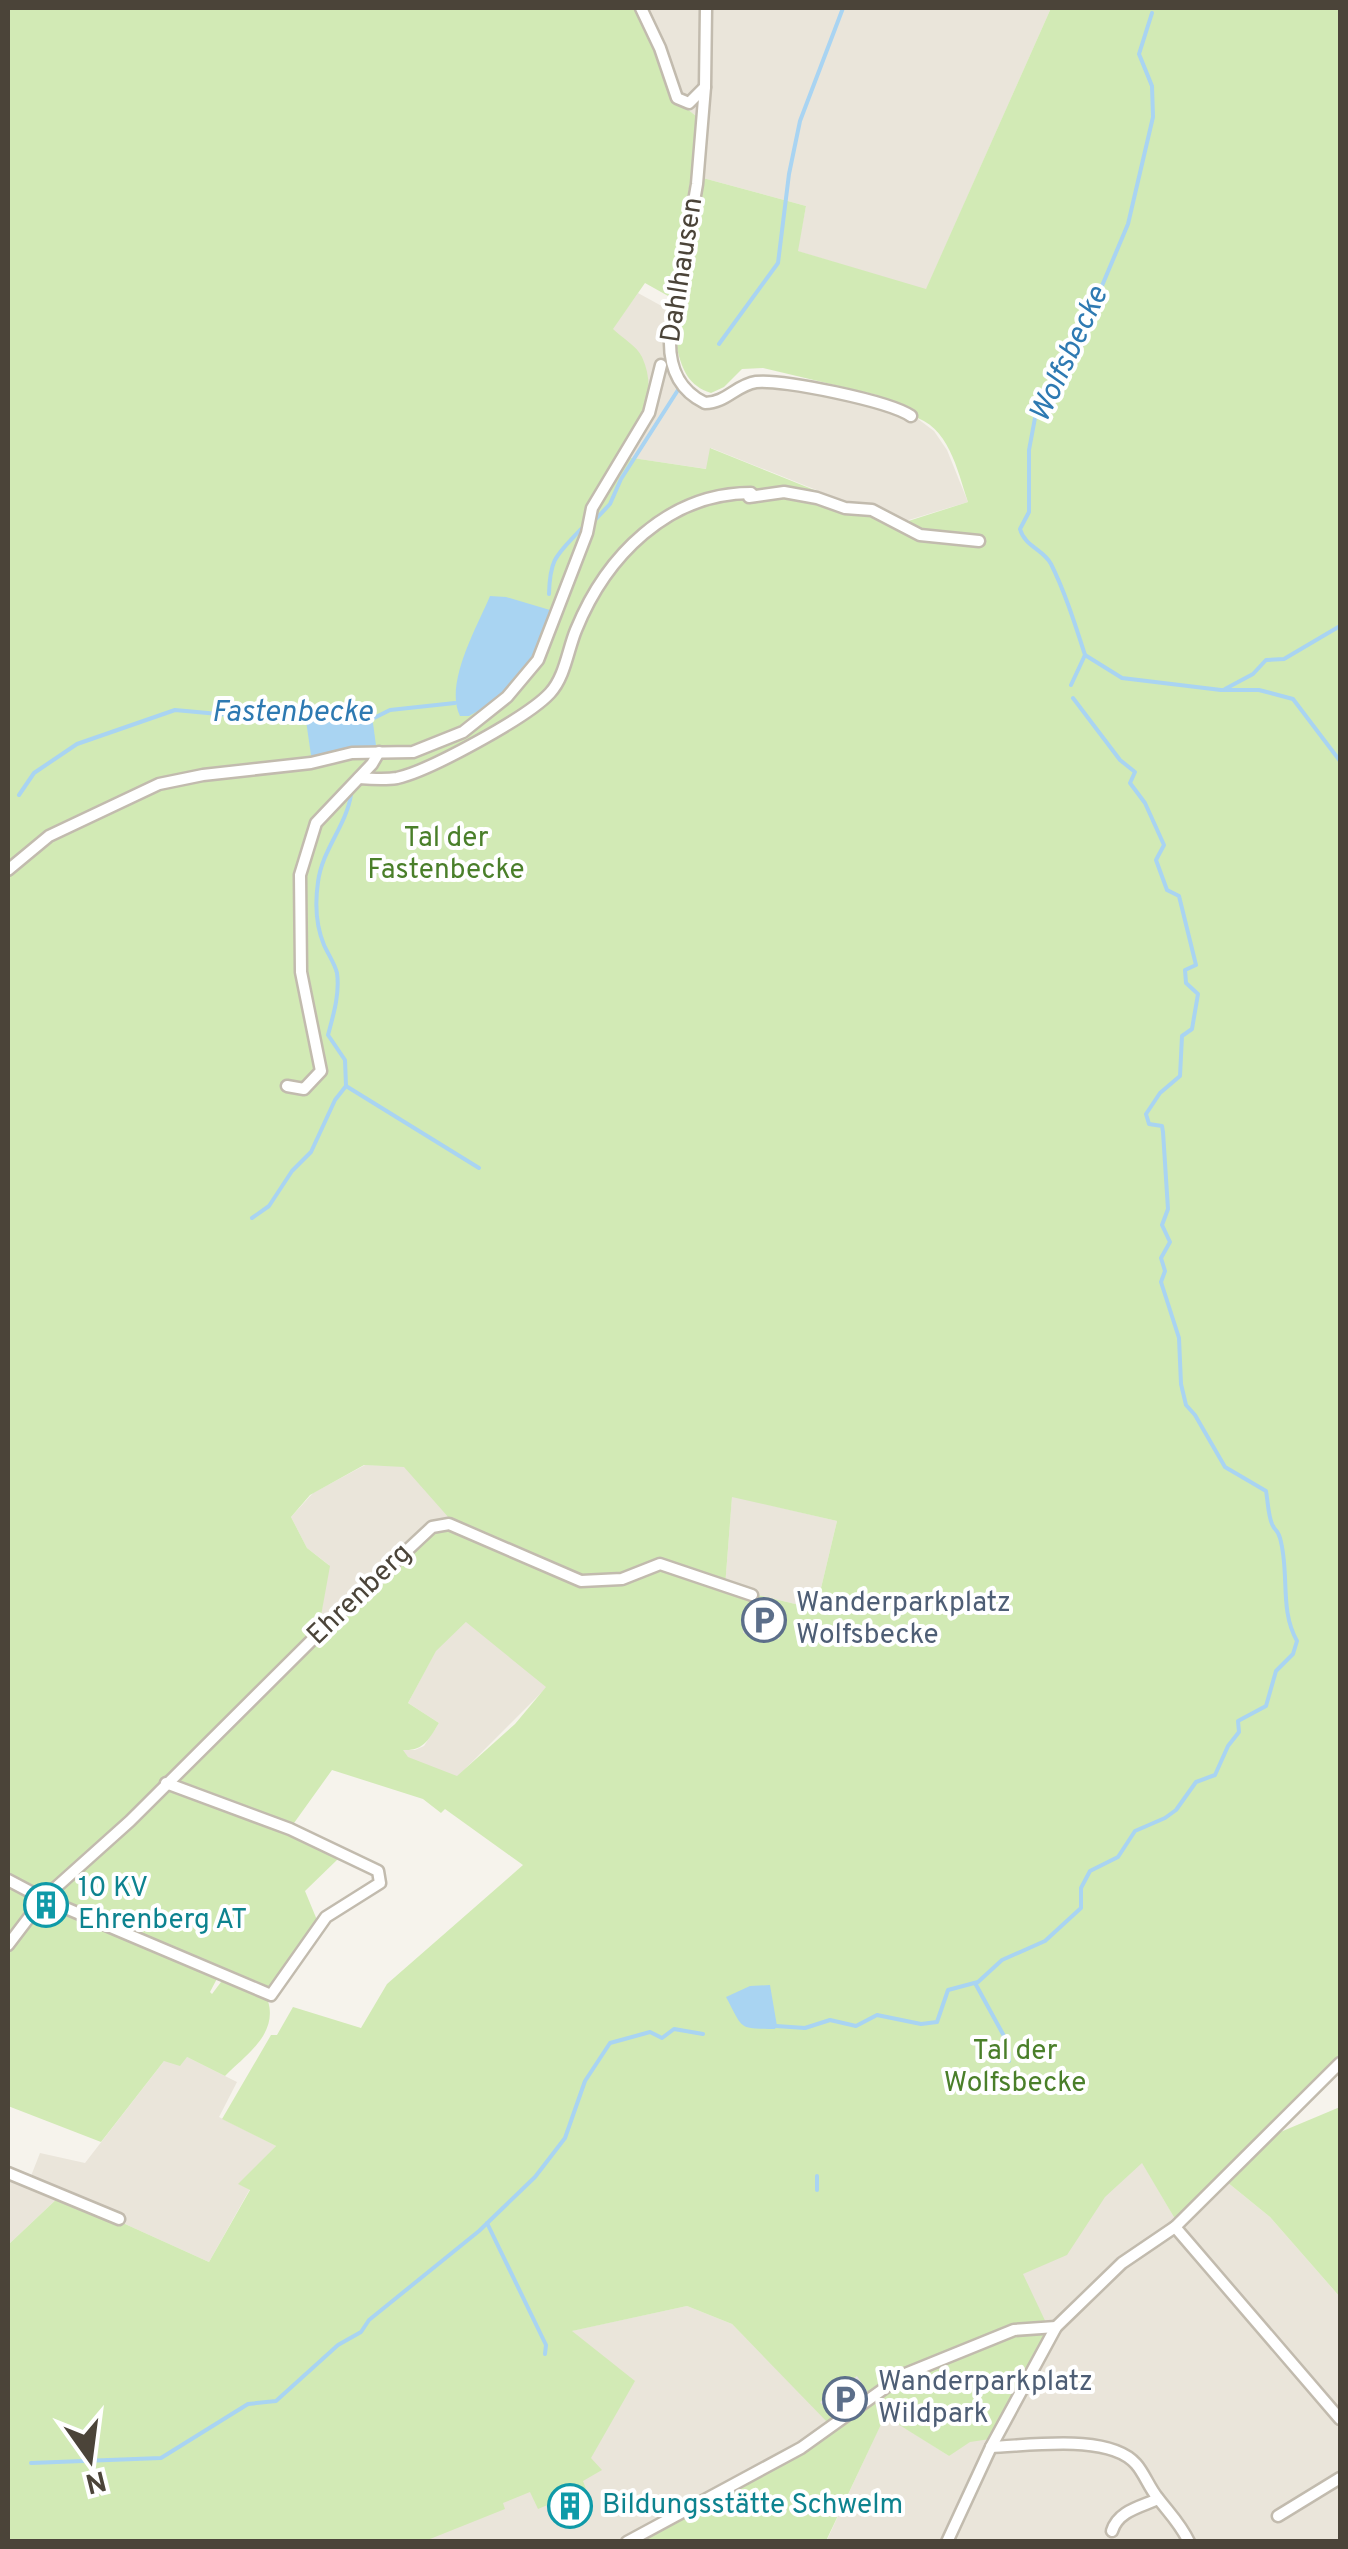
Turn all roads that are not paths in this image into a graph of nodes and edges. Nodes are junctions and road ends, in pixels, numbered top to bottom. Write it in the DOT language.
graph roads {
  1 [pos="641,8"];
  2 [pos="706,8"];
  3 [pos="706,87"];
  4 [pos="661,365"];
  5 [pos="911,416"];
  6 [pos="979,541"];
  7 [pos="379,752"];
  8 [pos="359,778"];
  9 [pos="8,870"];
  10 [pos="287,1086"];
  11 [pos="752,1596"];
  12 [pos="166,1783"];
  13 [pos="8,1880"];
  14 [pos="43,1899"];
  15 [pos="8,1945"];
  16 [pos="1340,2064"];
  17 [pos="8,2173"];
  18 [pos="120,2219"];
  19 [pos="1175,2226"];
  20 [pos="1056,2328"];
  21 [pos="1340,2419"];
  22 [pos="990,2447"];
  23 [pos="1340,2478"];
  24 [pos="1158,2499"];
  25 [pos="1278,2516"];
  26 [pos="1112,2531"];
  27 [pos="627,2542"];
  28 [pos="947,2542"];
  29 [pos="1188,2542"];
  1 -- 3 [label="street"];
  2 -- 3 [label="street, Dahlhausen"];
  3 -- 5 [label="street, Dahlhausen"];
  4 -- 7 [label="street"];
  6 -- 8 [label="street"];
  7 -- 8 [label="street"];
  7 -- 9 [label="street"];
  8 -- 10 [label="street"];
  11 -- 12 [label="street, Ehrenberg"];
  12 -- 14 [label="street, Ehrenberg"];
  12 -- 14 [label="street"];
  13 -- 14 [label="street"];
  14 -- 15 [label="street, Ehrenberg"];
  16 -- 19 [label="street"];
  17 -- 18 [label="street"];
  19 -- 20 [label="street"];
  19 -- 21 [label="street"];
  20 -- 22 [label="street"];
  20 -- 27 [label="street"];
  22 -- 24 [label="street"];
  22 -- 28 [label="street"];
  23 -- 25 [label="street"];
  24 -- 26 [label="street"];
  24 -- 29 [label="street"];
}
